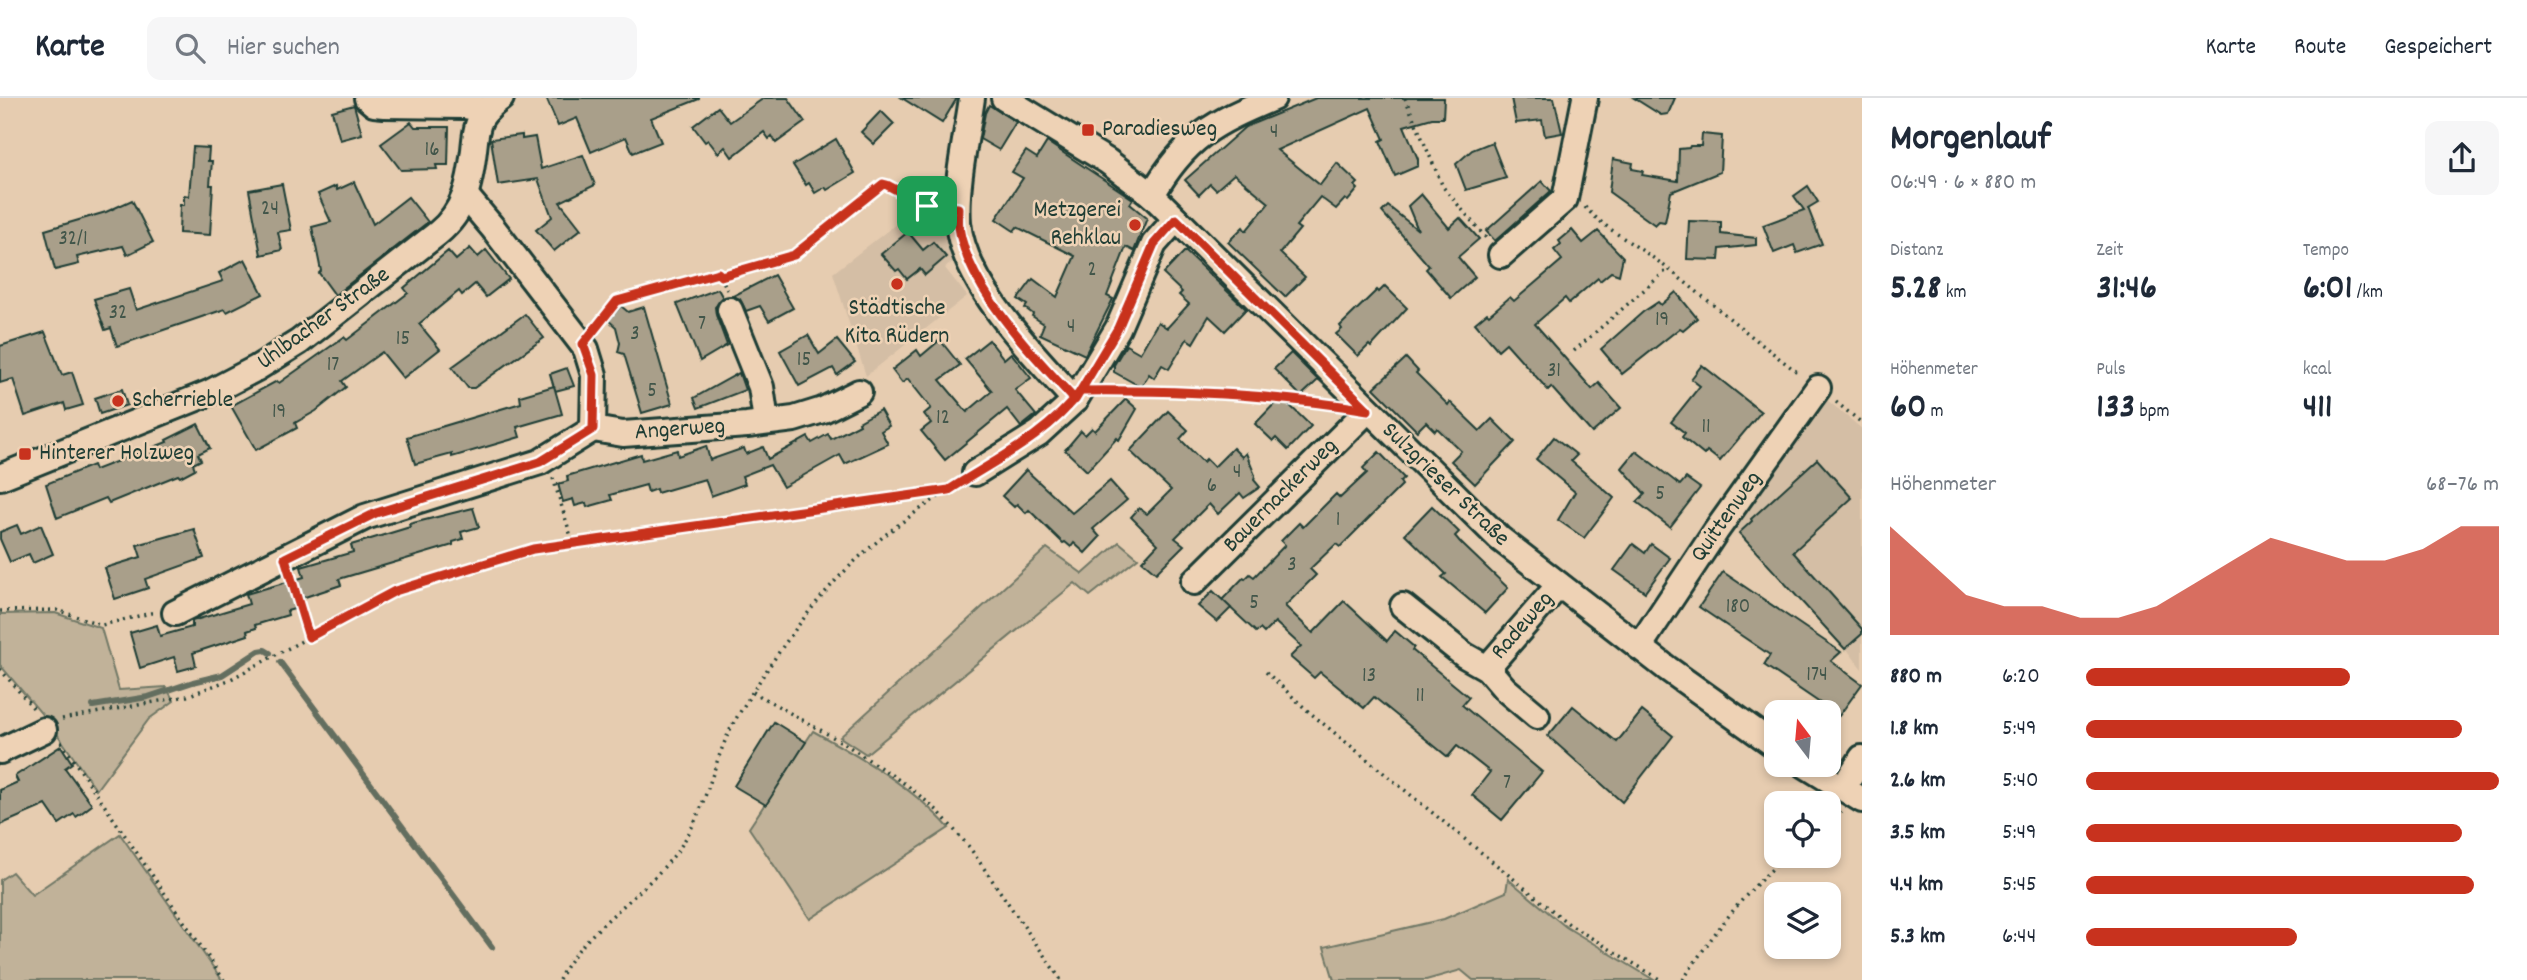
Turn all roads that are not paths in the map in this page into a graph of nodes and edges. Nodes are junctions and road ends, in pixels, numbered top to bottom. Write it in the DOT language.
graph roads {
  1 [pos="367,98"];
  2 [pos="972,98"];
  3 [pos="1004,98"];
  4 [pos="1273,98"];
  5 [pos="1585,98"];
  6 [pos="494,104"];
  7 [pos="1152,195"];
  8 [pos="466,196"];
  9 [pos="1176,219"];
  10 [pos="1501,256"];
  11 [pos="730,310"];
  12 [pos="1818,388"];
  13 [pos="859,393"];
  14 [pos="1078,396"];
  15 [pos="1368,410"];
  16 [pos="766,421"];
  17 [pos="593,429"];
  18 [pos="975,473"];
  19 [pos="0,477"];
  20 [pos="1194,582"];
  21 [pos="1559,585"];
  22 [pos="1403,606"];
  23 [pos="175,613"];
  24 [pos="1639,647"];
  25 [pos="1487,668"];
  26 [pos="1537,716"];
  27 [pos="45,726"];
  28 [pos="1764,737"];
  29 [pos="0,751"];
  30 [pos="1862,758"];
  31 [pos="1824,777"];
  32 [pos="1852,794"];
  1 -- 6 [label="street, Uhlbacher Straße"];
  2 -- 14 [label="street"];
  3 -- 7 [label="street, Sulzgrieser Straße"];
  4 -- 7 [label="street"];
  5 -- 10 [label="street"];
  6 -- 8 [label="street, Uhlbacher Straße"];
  7 -- 9 [label="street, Sulzgrieser Straße"];
  8 -- 17 [label="street"];
  8 -- 19 [label="street, Uhlbacher Straße"];
  9 -- 14 [label="street"];
  9 -- 15 [label="street, Sulzgrieser Straße"];
  11 -- 16 [label="street"];
  12 -- 24 [label="street, Quittenweg"];
  13 -- 16 [label="street, Angerweg"];
  14 -- 18 [label="street"];
  15 -- 20 [label="street, Bauernackerweg"];
  15 -- 21 [label="street, Sulzgrieser Straße"];
  16 -- 17 [label="street, Angerweg"];
  17 -- 23 [label="street"];
  21 -- 24 [label="street, Sulzgrieser Straße"];
  21 -- 25 [label="street, Radeweg"];
  22 -- 25 [label="street, Radeweg"];
  24 -- 28 [label="street, Sulzgrieser Straße"];
  25 -- 26 [label="street, Radeweg"];
  27 -- 29 [label="street"];
  30 -- 32 [label="street"];
  31 -- 32 [label="street"];
}
